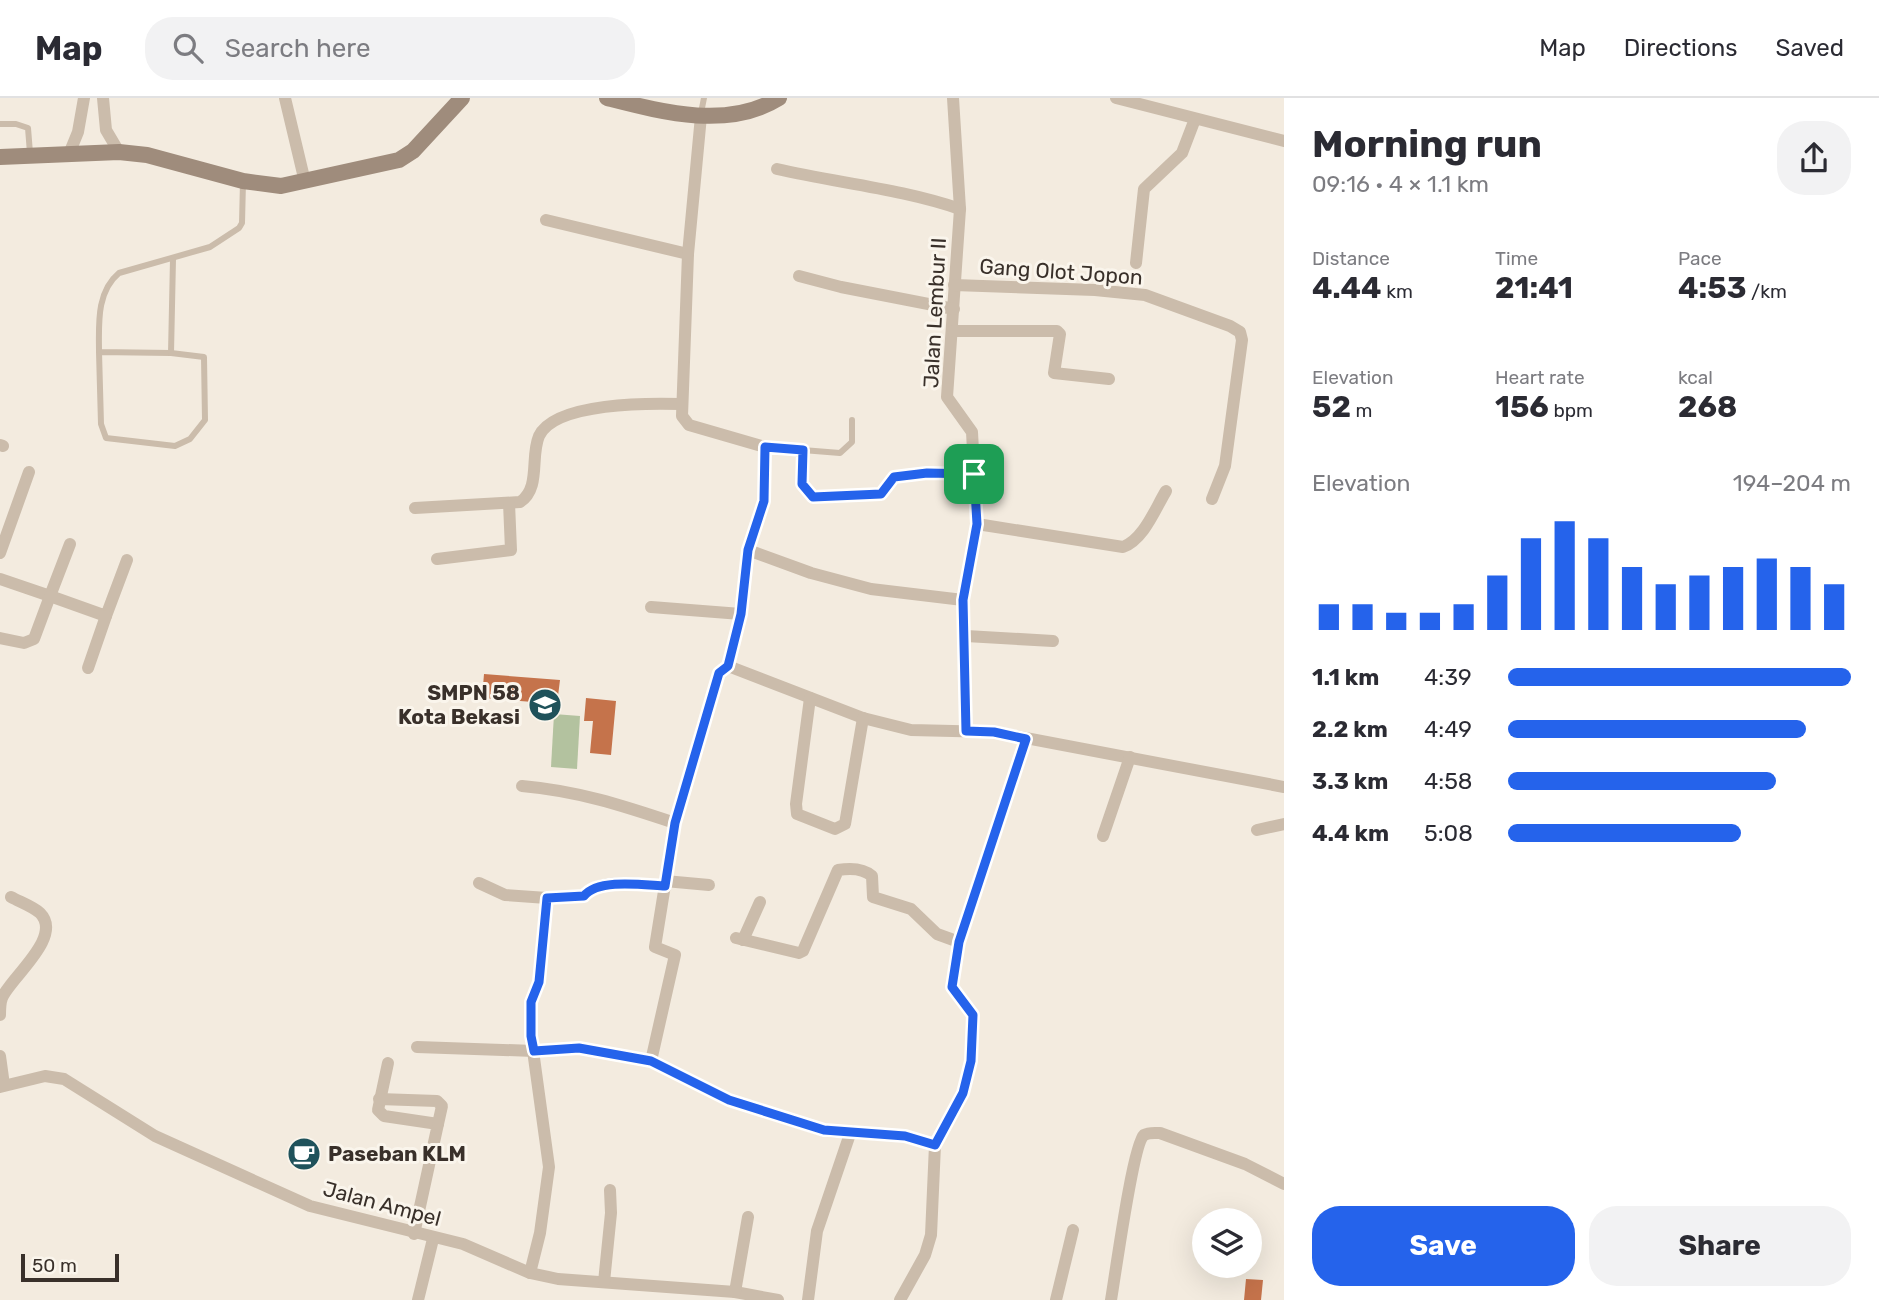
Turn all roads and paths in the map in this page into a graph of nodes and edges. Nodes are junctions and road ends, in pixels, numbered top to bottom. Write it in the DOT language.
graph roads {
  1 [pos="84,98"];
  2 [pos="103,98"];
  3 [pos="285,98"];
  4 [pos="607,98"];
  5 [pos="704,98"];
  6 [pos="779,98"];
  7 [pos="953,98"];
  8 [pos="1116,98"];
  9 [pos="458,99"];
  10 [pos="701,116"];
  11 [pos="1195,120"];
  12 [pos="0,124"];
  13 [pos="1284,141"];
  14 [pos="119,152"];
  15 [pos="69,154"];
  16 [pos="30,156"];
  17 [pos="0,157"];
  18 [pos="777,169"];
  19 [pos="243,181"];
  20 [pos="304,182"];
  21 [pos="960,209"];
  22 [pos="546,220"];
  23 [pos="688,254"];
  24 [pos="173,258"];
  25 [pos="1136,263"];
  26 [pos="799,276"];
  27 [pos="954,285"];
  28 [pos="954,309"];
  29 [pos="953,331"];
  30 [pos="99,352"];
  31 [pos="171,353"];
  32 [pos="1109,379"];
  33 [pos="682,404"];
  34 [pos="852,420"];
  35 [pos="765,447"];
  36 [pos="803,450"];
  37 [pos="29,471"];
  38 [pos="974,474"];
  39 [pos="1166,491"];
  40 [pos="1212,499"];
  41 [pos="509,503"];
  42 [pos="415,508"];
  43 [pos="6,516"];
  44 [pos="977,524"];
  45 [pos="70,544"];
  46 [pos="748,550"];
  47 [pos="0,553"];
  48 [pos="437,559"];
  49 [pos="127,560"];
  50 [pos="0,579"];
  51 [pos="50,596"];
  52 [pos="963,600"];
  53 [pos="651,607"];
  54 [pos="741,614"];
  55 [pos="106,616"];
  56 [pos="966,636"];
  57 [pos="0,638"];
  58 [pos="1053,641"];
  59 [pos="728,666"];
  60 [pos="88,668"];
  61 [pos="810,698"];
  62 [pos="863,718"];
  63 [pos="966,731"];
  64 [pos="1026,739"];
  65 [pos="1130,757"];
  66 [pos="522,786"];
  67 [pos="1284,787"];
  68 [pos="675,823"];
  69 [pos="1284,824"];
  70 [pos="1257,830"];
  71 [pos="1102,836"];
  72 [pos="478,883"];
  73 [pos="665,883"];
  74 [pos="709,886"];
  75 [pos="11,897"];
  76 [pos="547,898"];
  77 [pos="760,902"];
  78 [pos="959,942"];
  79 [pos="0,1015"];
  80 [pos="417,1047"];
  81 [pos="534,1051"];
  82 [pos="0,1056"];
  83 [pos="651,1061"];
  84 [pos="388,1063"];
  85 [pos="2,1086"];
  86 [pos="379,1099"];
  87 [pos="438,1124"];
  88 [pos="851,1131"];
  89 [pos="935,1145"];
  90 [pos="1284,1184"];
  91 [pos="610,1190"];
  92 [pos="748,1217"];
  93 [pos="1073,1230"];
  94 [pos="414,1234"];
  95 [pos="433,1239"];
  96 [pos="530,1273"];
  97 [pos="604,1282"];
  98 [pos="736,1292"];
  99 [pos="418,1300"];
  100 [pos="778,1300"];
  101 [pos="808,1300"];
  102 [pos="900,1300"];
  103 [pos="1056,1300"];
  104 [pos="1111,1300"];
  1 -- 15 [label="street"];
  2 -- 14 [label="street"];
  3 -- 20 [label="street"];
  4 -- 10 [label="main road"];
  5 -- 10 [label="lane"];
  6 -- 10 [label="main road"];
  7 -- 21 [label="street, Jalan Lembur II"];
  8 -- 11 [label="street"];
  9 -- 20 [label="main road"];
  10 -- 23 [label="street"];
  11 -- 13 [label="street"];
  11 -- 25 [label="street"];
  12 -- 16 [label="lane"];
  14 -- 15 [label="main road"];
  14 -- 19 [label="main road"];
  15 -- 16 [label="main road"];
  16 -- 17 [label="main road"];
  18 -- 21 [label="street"];
  19 -- 20 [label="main road"];
  19 -- 24 [label="lane"];
  21 -- 27 [label="street, Jalan Lembur II"];
  22 -- 23 [label="street"];
  23 -- 33 [label="street"];
  24 -- 30 [label="lane"];
  24 -- 31 [label="lane"];
  26 -- 28 [label="street"];
  27 -- 28 [label="street, Jalan Lembur II"];
  27 -- 40 [label="street, Gang Olot Jopon"];
  28 -- 29 [label="street, Jalan Lembur II"];
  29 -- 32 [label="street"];
  29 -- 38 [label="street, Jalan Lembur II"];
  30 -- 31 [label="lane"];
  30 -- 31 [label="lane"];
  33 -- 35 [label="street"];
  33 -- 41 [label="street"];
  34 -- 36 [label="lane"];
  35 -- 36 [label="lane"];
  35 -- 46 [label="street"];
  36 -- 38 [label="lane"];
  37 -- 43 [label="street"];
  38 -- 44 [label="street, Jalan Lembur II"];
  39 -- 44 [label="street"];
  41 -- 42 [label="street"];
  41 -- 48 [label="street"];
  43 -- 47 [label="street"];
  44 -- 52 [label="street, Jalan Lembur II"];
  45 -- 51 [label="street"];
  46 -- 52 [label="street"];
  46 -- 54 [label="street"];
  49 -- 55 [label="street"];
  50 -- 51 [label="street"];
  51 -- 55 [label="street"];
  51 -- 57 [label="street"];
  52 -- 56 [label="street, Jalan Lembur II"];
  53 -- 54 [label="street"];
  54 -- 59 [label="street"];
  55 -- 60 [label="street"];
  56 -- 58 [label="street"];
  56 -- 63 [label="street, Jalan Lembur II"];
  59 -- 61 [label="street"];
  59 -- 68 [label="street"];
  61 -- 62 [label="street"];
  61 -- 62 [label="street"];
  62 -- 63 [label="street"];
  63 -- 64 [label="street"];
  64 -- 65 [label="street"];
  64 -- 78 [label="street"];
  65 -- 67 [label="street"];
  65 -- 71 [label="street"];
  66 -- 68 [label="street"];
  68 -- 73 [label="street"];
  69 -- 70 [label="street"];
  72 -- 76 [label="street"];
  73 -- 74 [label="street"];
  73 -- 76 [label="street"];
  73 -- 83 [label="street"];
  75 -- 79 [label="street"];
  76 -- 81 [label="street"];
  77 -- 78 [label="street"];
  78 -- 89 [label="street"];
  80 -- 81 [label="street"];
  81 -- 83 [label="street"];
  81 -- 96 [label="street"];
  82 -- 85 [label="street"];
  83 -- 88 [label="street"];
  84 -- 86 [label="street"];
  85 -- 94 [label="street, Jalan Ampel"];
  86 -- 87 [label="street"];
  86 -- 87 [label="street"];
  87 -- 94 [label="street"];
  88 -- 89 [label="street"];
  88 -- 101 [label="street"];
  89 -- 102 [label="street"];
  90 -- 104 [label="street"];
  91 -- 97 [label="street"];
  92 -- 98 [label="street"];
  93 -- 103 [label="street"];
  94 -- 95 [label="street, Jalan Ampel"];
  95 -- 96 [label="street, Jalan Ampel"];
  95 -- 99 [label="street"];
  96 -- 97 [label="street, Jalan Ampel"];
  97 -- 98 [label="street, Jalan Ampel"];
  98 -- 100 [label="street, Jalan Ampel"];
}
